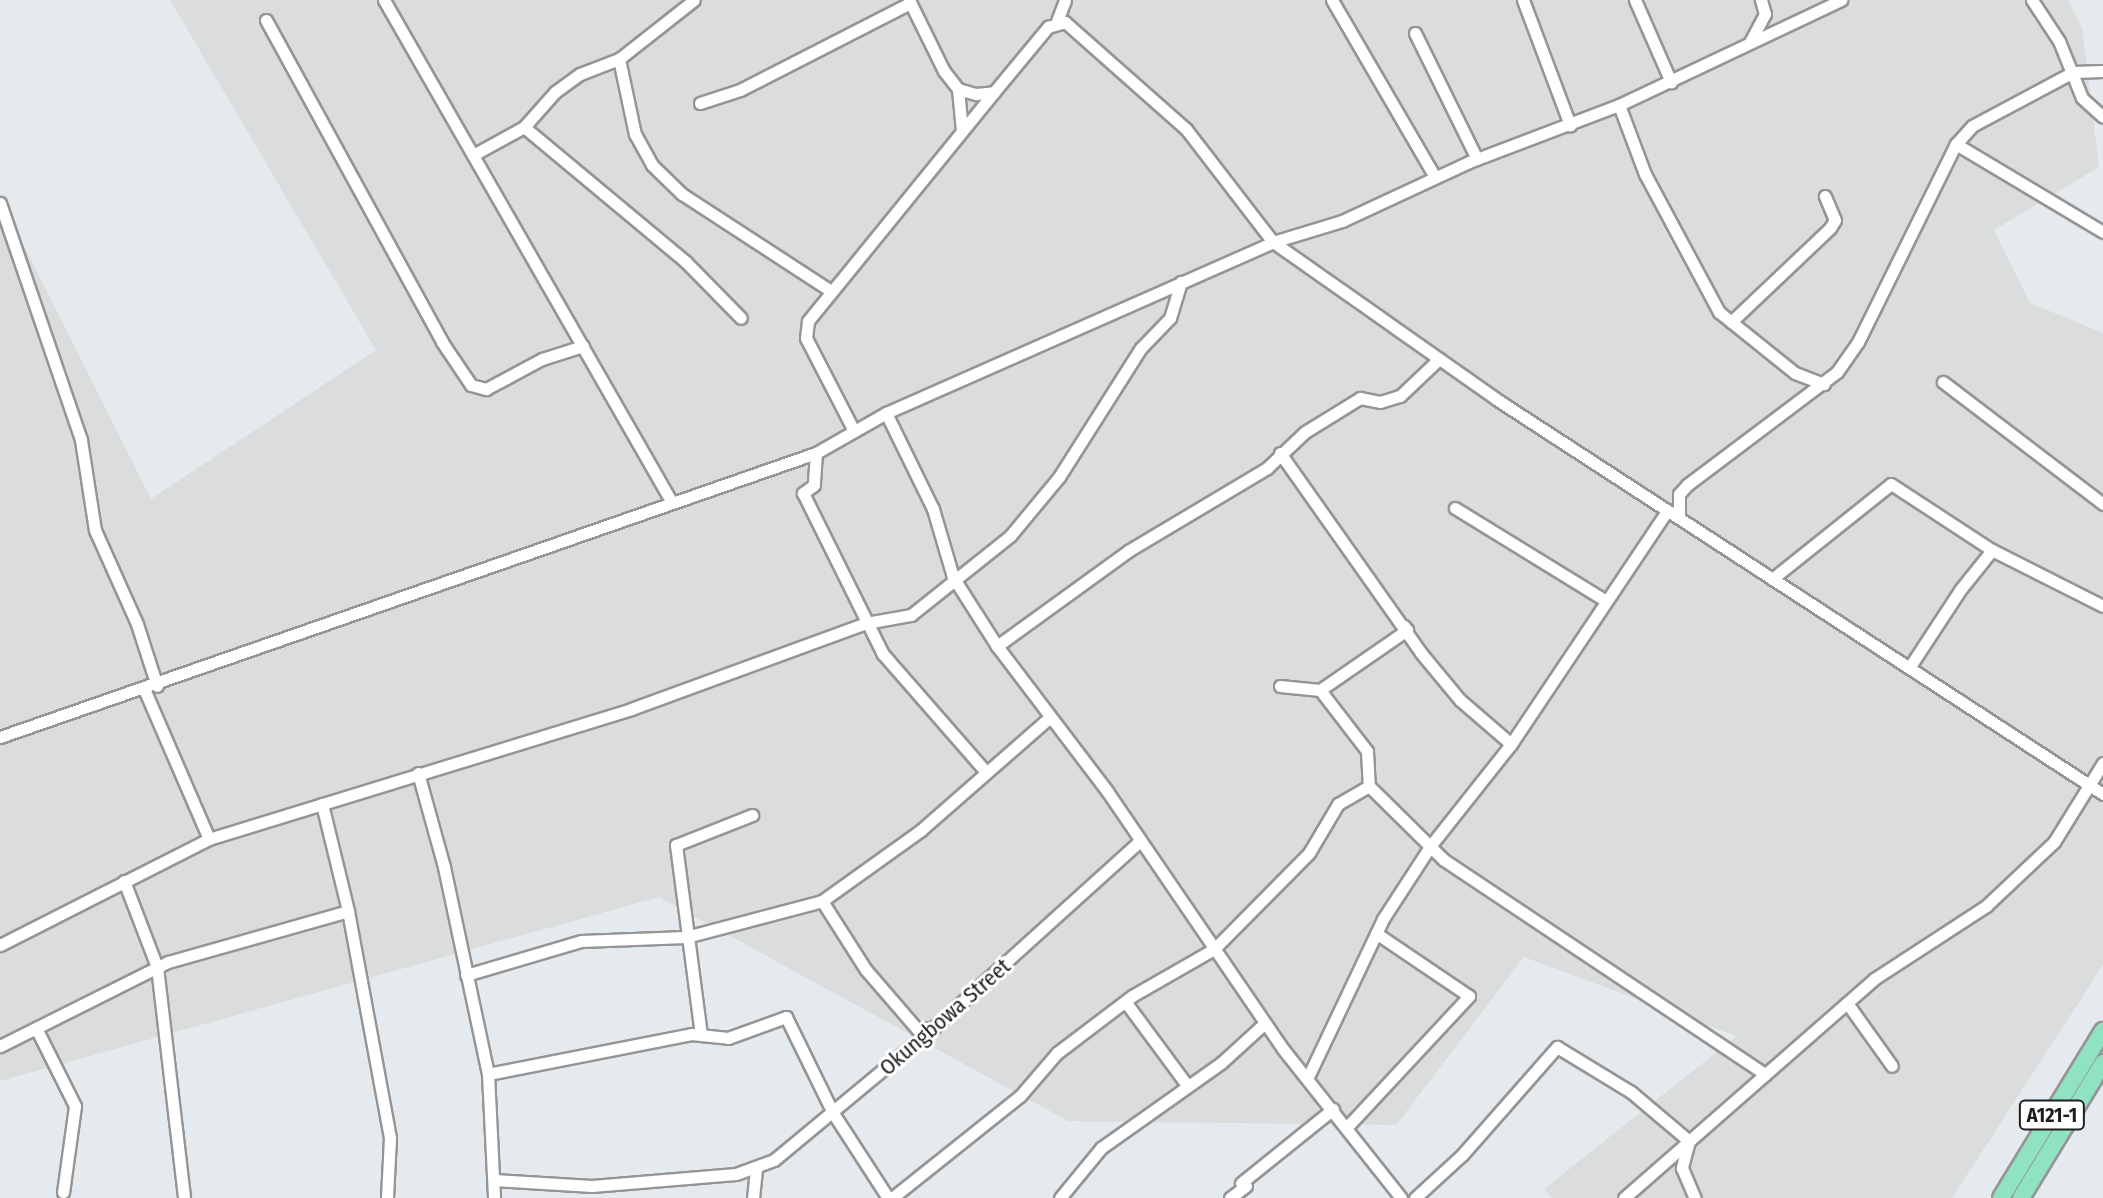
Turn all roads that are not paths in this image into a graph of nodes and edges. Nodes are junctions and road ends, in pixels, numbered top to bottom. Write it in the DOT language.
graph roads {
  1 [pos="384,0"];
  2 [pos="694,0"];
  3 [pos="1065,0"];
  4 [pos="1332,0"];
  5 [pos="1523,0"];
  6 [pos="1635,0"];
  7 [pos="1761,0"];
  8 [pos="1841,0"];
  9 [pos="2032,0"];
  10 [pos="909,1"];
  11 [pos="266,20"];
  12 [pos="1057,21"];
  13 [pos="1415,33"];
  14 [pos="1750,42"];
  15 [pos="619,59"];
  16 [pos="2103,71"];
  17 [pos="2073,72"];
  18 [pos="1671,82"];
  19 [pos="958,89"];
  20 [pos="994,92"];
  21 [pos="700,103"];
  22 [pos="1619,105"];
  23 [pos="2103,117"];
  24 [pos="1570,125"];
  25 [pos="524,127"];
  26 [pos="962,131"];
  27 [pos="1956,144"];
  28 [pos="473,155"];
  29 [pos="1477,159"];
  30 [pos="1435,177"];
  31 [pos="1825,196"];
  32 [pos="0,203"];
  33 [pos="2103,232"];
  34 [pos="1273,242"];
  35 [pos="1181,282"];
  36 [pos="831,291"];
  37 [pos="741,318"];
  38 [pos="1731,322"];
  39 [pos="583,346"];
  40 [pos="1439,359"];
  41 [pos="1943,382"];
  42 [pos="1824,384"];
  43 [pos="886,413"];
  44 [pos="853,429"];
  45 [pos="816,453"];
  46 [pos="1280,453"];
  47 [pos="1294,461"];
  48 [pos="671,501"];
  49 [pos="2103,504"];
  50 [pos="1455,508"];
  51 [pos="1667,511"];
  52 [pos="1679,518"];
  53 [pos="1992,550"];
  54 [pos="953,577"];
  55 [pos="1772,579"];
  56 [pos="938,596"];
  57 [pos="966,598"];
  58 [pos="1606,601"];
  59 [pos="2103,606"];
  60 [pos="866,623"];
  61 [pos="1407,630"];
  62 [pos="997,646"];
  63 [pos="1909,668"];
  64 [pos="157,686"];
  65 [pos="1280,686"];
  66 [pos="1320,690"];
  67 [pos="145,691"];
  68 [pos="1050,717"];
  69 [pos="0,737"];
  70 [pos="1511,744"];
  71 [pos="2103,763"];
  72 [pos="986,772"];
  73 [pos="418,773"];
  74 [pos="2089,785"];
  75 [pos="1369,786"];
  76 [pos="2103,794"];
  77 [pos="322,804"];
  78 [pos="752,815"];
  79 [pos="209,839"];
  80 [pos="1140,841"];
  81 [pos="1431,845"];
  82 [pos="124,881"];
  83 [pos="822,901"];
  84 [pos="348,911"];
  85 [pos="1376,933"];
  86 [pos="686,937"];
  87 [pos="0,945"];
  88 [pos="1214,949"];
  89 [pos="157,967"];
  90 [pos="466,975"];
  91 [pos="1847,1003"];
  92 [pos="1127,1004"];
  93 [pos="1265,1023"];
  94 [pos="934,1027"];
  95 [pos="36,1028"];
  96 [pos="2103,1031"];
  97 [pos="701,1035"];
  98 [pos="0,1046"];
  99 [pos="2103,1063"];
  100 [pos="1892,1066"];
  101 [pos="488,1074"];
  102 [pos="1765,1074"];
  103 [pos="1308,1077"];
  104 [pos="1187,1085"];
  105 [pos="1333,1109"];
  106 [pos="833,1113"];
  107 [pos="1347,1127"];
  108 [pos="1689,1141"];
  109 [pos="756,1169"];
  110 [pos="494,1180"];
  111 [pos="63,1192"];
  112 [pos="184,1198"];
  113 [pos="387,1198"];
  114 [pos="494,1198"];
  115 [pos="753,1198"];
  116 [pos="890,1198"];
  117 [pos="1060,1198"];
  118 [pos="1230,1198"];
  119 [pos="1401,1198"];
  120 [pos="1415,1198"];
  121 [pos="1624,1198"];
  122 [pos="1695,1198"];
  123 [pos="2001,1198"];
  124 [pos="2021,1198"];
  1 -- 28 [label="street"];
  2 -- 15 [label="street"];
  3 -- 12 [label="street"];
  4 -- 30 [label="street"];
  5 -- 24 [label="street"];
  6 -- 18 [label="street"];
  7 -- 14 [label="street"];
  8 -- 14 [label="street"];
  9 -- 17 [label="street"];
  10 -- 19 [label="street"];
  10 -- 21 [label="street"];
  11 -- 39 [label="street"];
  12 -- 20 [label="street"];
  12 -- 34 [label="street"];
  13 -- 29 [label="street"];
  14 -- 18 [label="street"];
  15 -- 25 [label="street"];
  15 -- 36 [label="street"];
  16 -- 17 [label="street"];
  17 -- 23 [label="street"];
  17 -- 27 [label="street"];
  18 -- 22 [label="street"];
  19 -- 20 [label="street"];
  19 -- 26 [label="street"];
  20 -- 26 [label="street"];
  22 -- 24 [label="street"];
  22 -- 38 [label="street"];
  24 -- 29 [label="street"];
  25 -- 28 [label="street"];
  25 -- 37 [label="street"];
  26 -- 36 [label="street"];
  27 -- 33 [label="street"];
  27 -- 42 [label="street"];
  28 -- 39 [label="street"];
  29 -- 30 [label="street"];
  30 -- 34 [label="street"];
  31 -- 38 [label="street"];
  32 -- 64 [label="street"];
  34 -- 35 [label="street"];
  34 -- 40 [label="street"];
  35 -- 43 [label="street"];
  35 -- 54 [label="street"];
  36 -- 44 [label="street"];
  38 -- 42 [label="street"];
  39 -- 48 [label="street"];
  40 -- 46 [label="street"];
  40 -- 51 [label="street"];
  41 -- 49 [label="street"];
  42 -- 52 [label="street"];
  43 -- 44 [label="street"];
  43 -- 54 [label="street"];
  44 -- 45 [label="street"];
  45 -- 48 [label="street"];
  45 -- 60 [label="street"];
  46 -- 61 [label="street"];
  46 -- 62 [label="street"];
  47 -- 61 [label="street"];
  48 -- 64 [label="street"];
  50 -- 58 [label="street"];
  51 -- 52 [label="street"];
  51 -- 58 [label="street"];
  52 -- 55 [label="street"];
  53 -- 55 [label="street"];
  53 -- 59 [label="street"];
  53 -- 63 [label="street"];
  54 -- 56 [label="street"];
  54 -- 57 [label="street"];
  55 -- 63 [label="street"];
  56 -- 57 [label="street"];
  56 -- 60 [label="street"];
  57 -- 62 [label="street"];
  58 -- 70 [label="street"];
  60 -- 72 [label="street"];
  60 -- 73 [label="street"];
  61 -- 66 [label="street"];
  61 -- 70 [label="street"];
  62 -- 68 [label="street"];
  63 -- 74 [label="street"];
  64 -- 67 [label="street"];
  65 -- 66 [label="street"];
  66 -- 75 [label="street"];
  67 -- 69 [label="street"];
  67 -- 79 [label="street"];
  68 -- 72 [label="street"];
  68 -- 80 [label="street"];
  70 -- 81 [label="street"];
  71 -- 74 [label="street"];
  72 -- 83 [label="street"];
  73 -- 77 [label="street"];
  73 -- 90 [label="street"];
  74 -- 76 [label="street"];
  74 -- 91 [label="street"];
  75 -- 81 [label="street"];
  75 -- 88 [label="street"];
  77 -- 79 [label="street"];
  77 -- 84 [label="street"];
  78 -- 86 [label="street"];
  79 -- 82 [label="street"];
  80 -- 88 [label="street"];
  80 -- 94 [label="street, Okungbowa Street"];
  81 -- 85 [label="street"];
  81 -- 102 [label="street"];
  82 -- 87 [label="street"];
  82 -- 89 [label="street"];
  83 -- 86 [label="street"];
  83 -- 94 [label="street"];
  84 -- 89 [label="street"];
  84 -- 113 [label="street"];
  85 -- 103 [label="street"];
  85 -- 107 [label="street"];
  86 -- 90 [label="street"];
  86 -- 97 [label="street"];
  88 -- 92 [label="street"];
  88 -- 93 [label="street"];
  89 -- 95 [label="street"];
  89 -- 112 [label="street"];
  90 -- 101 [label="street"];
  91 -- 100 [label="street"];
  91 -- 102 [label="street"];
  92 -- 104 [label="street"];
  92 -- 116 [label="street"];
  93 -- 103 [label="street"];
  93 -- 104 [label="street"];
  94 -- 106 [label="street, Okungbowa Street"];
  95 -- 98 [label="street"];
  95 -- 111 [label="street"];
  96 -- 123 [label="highway, A121-1"];
  97 -- 101 [label="street"];
  97 -- 106 [label="street"];
  99 -- 124 [label="highway, A121-1"];
  101 -- 110 [label="street"];
  102 -- 108 [label="street"];
  103 -- 105 [label="street"];
  104 -- 117 [label="street"];
  105 -- 107 [label="street"];
  105 -- 118 [label="street"];
  106 -- 109 [label="street, Okungbowa Street"];
  106 -- 116 [label="street"];
  107 -- 119 [label="street"];
  108 -- 120 [label="street"];
  108 -- 121 [label="street"];
  108 -- 122 [label="street"];
  109 -- 110 [label="street, Okungbowa Street"];
  109 -- 115 [label="street"];
  110 -- 114 [label="street"];
}
